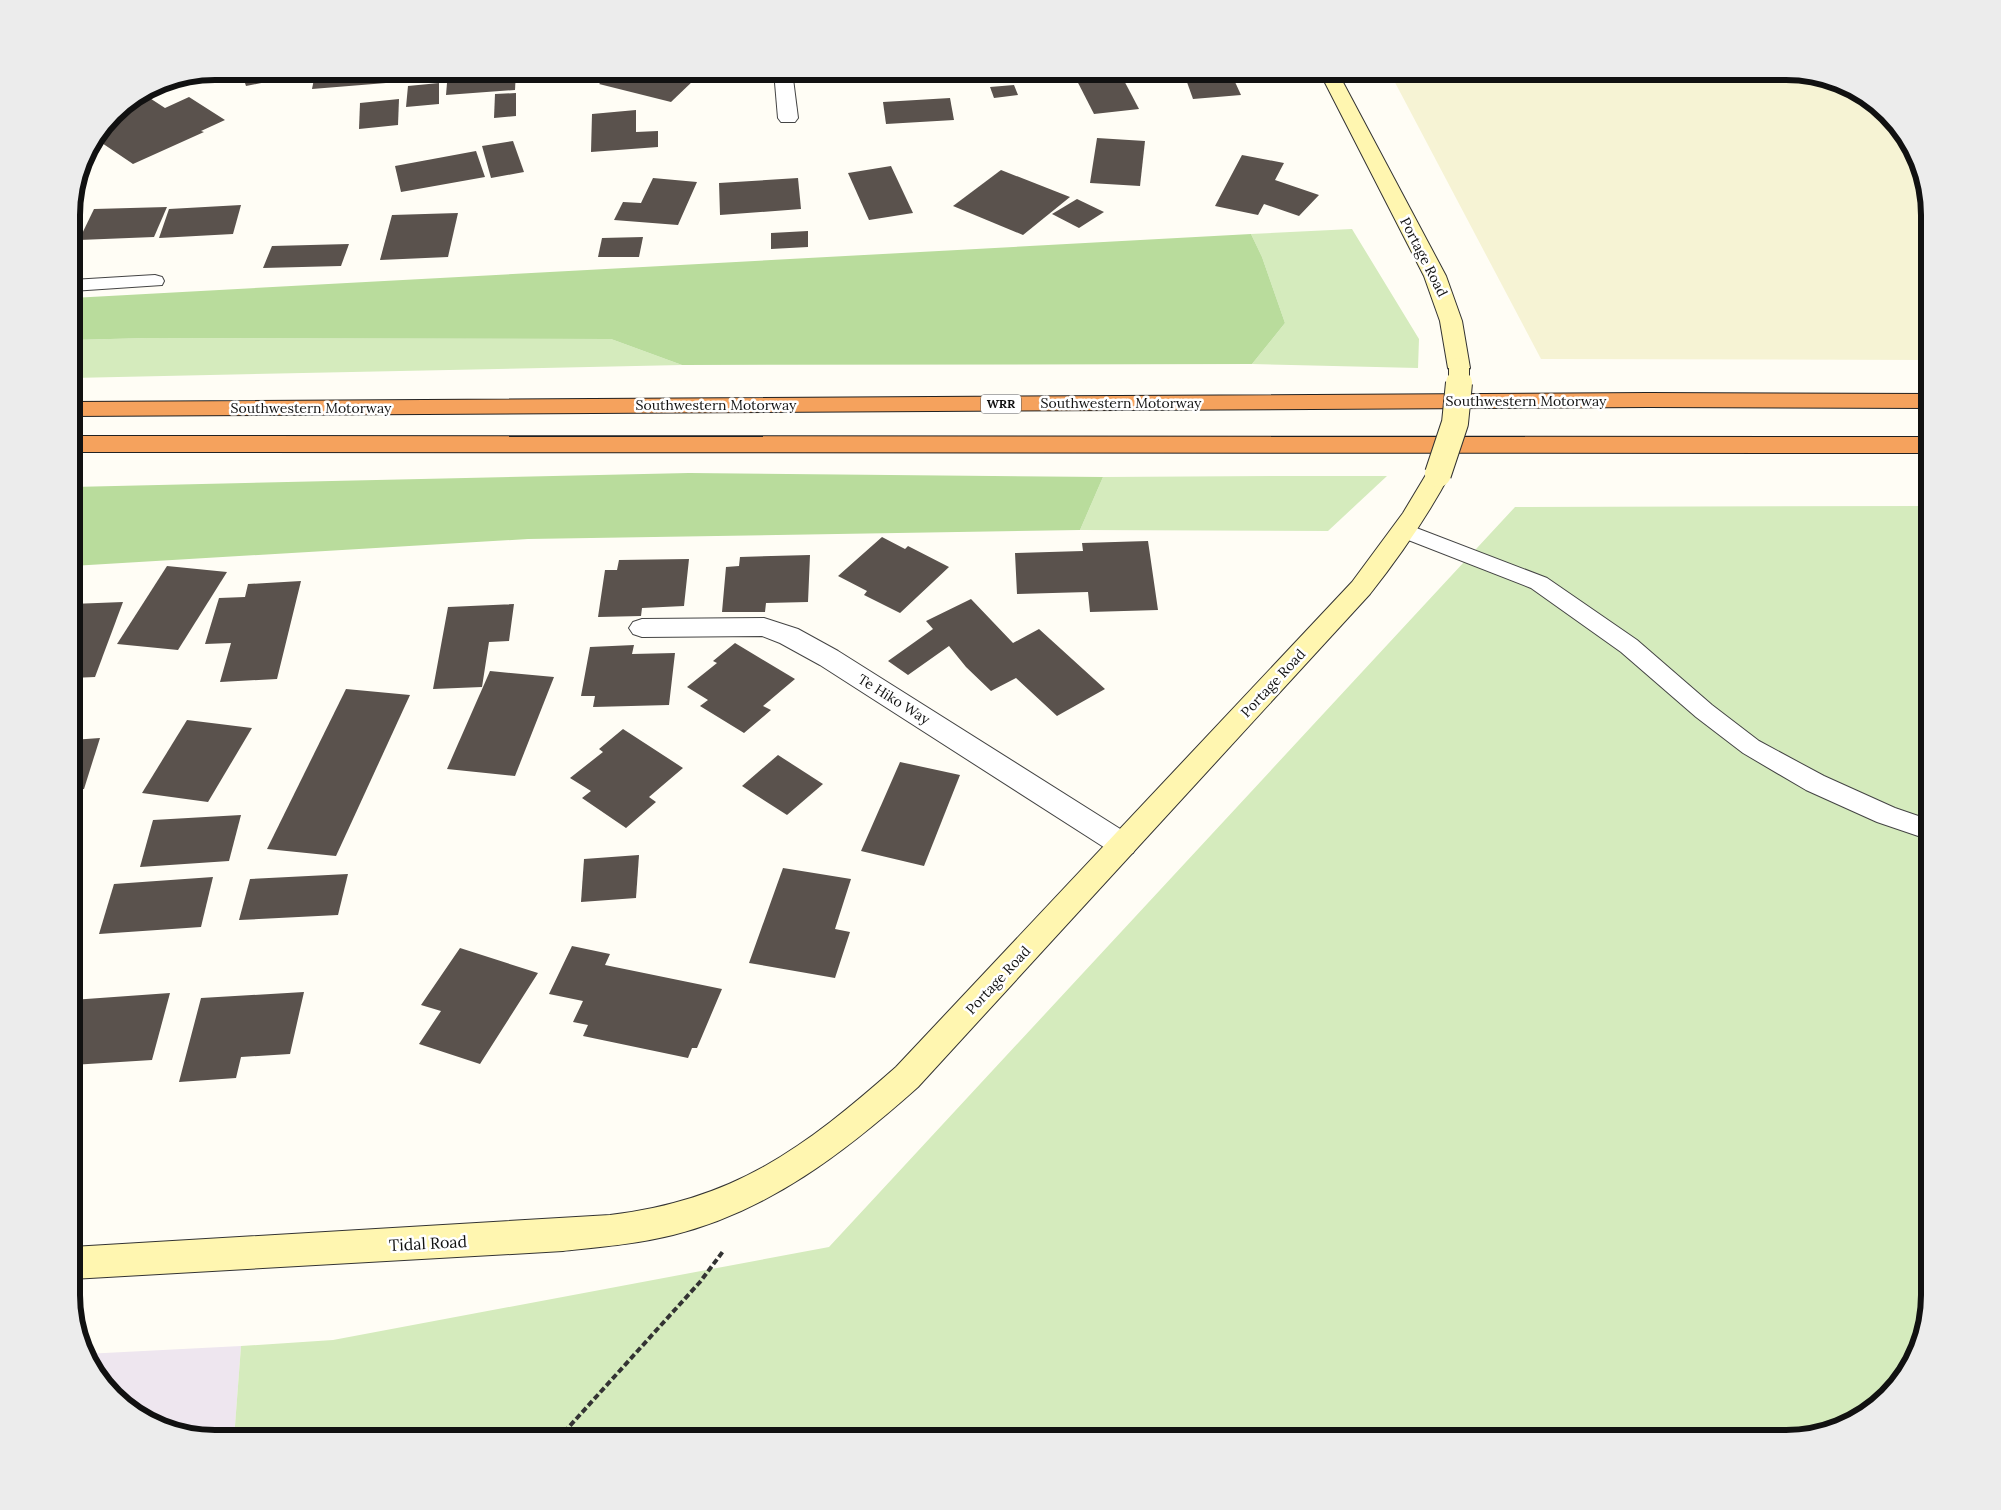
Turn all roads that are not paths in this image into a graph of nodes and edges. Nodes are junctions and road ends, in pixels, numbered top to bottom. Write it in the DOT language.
graph roads {
  1 [pos="784,80"];
  2 [pos="1333,80"];
  3 [pos="788,118"];
  4 [pos="155,281"];
  5 [pos="80,286"];
  6 [pos="1921,401"];
  7 [pos="80,409"];
  8 [pos="80,444"];
  9 [pos="1921,445"];
  10 [pos="1406,531"];
  11 [pos="642,628"];
  12 [pos="1921,827"];
  13 [pos="1123,845"];
  14 [pos="777,1179"];
  15 [pos="80,1263"];
  1 -- 3 [label="street"];
  2 -- 10 [label="main road, Portage Road, bridge"];
  4 -- 5 [label="lane"];
  6 -- 7 [label="highway, Southwestern Motorway / WRR"];
  8 -- 9 [label="highway"];
  10 -- 12 [label="lane"];
  10 -- 13 [label="main road, Portage Road"];
  11 -- 13 [label="street, Te Hiko Way"];
  13 -- 14 [label="main road, Portage Road"];
  14 -- 15 [label="main road, Tidal Road"];
}
